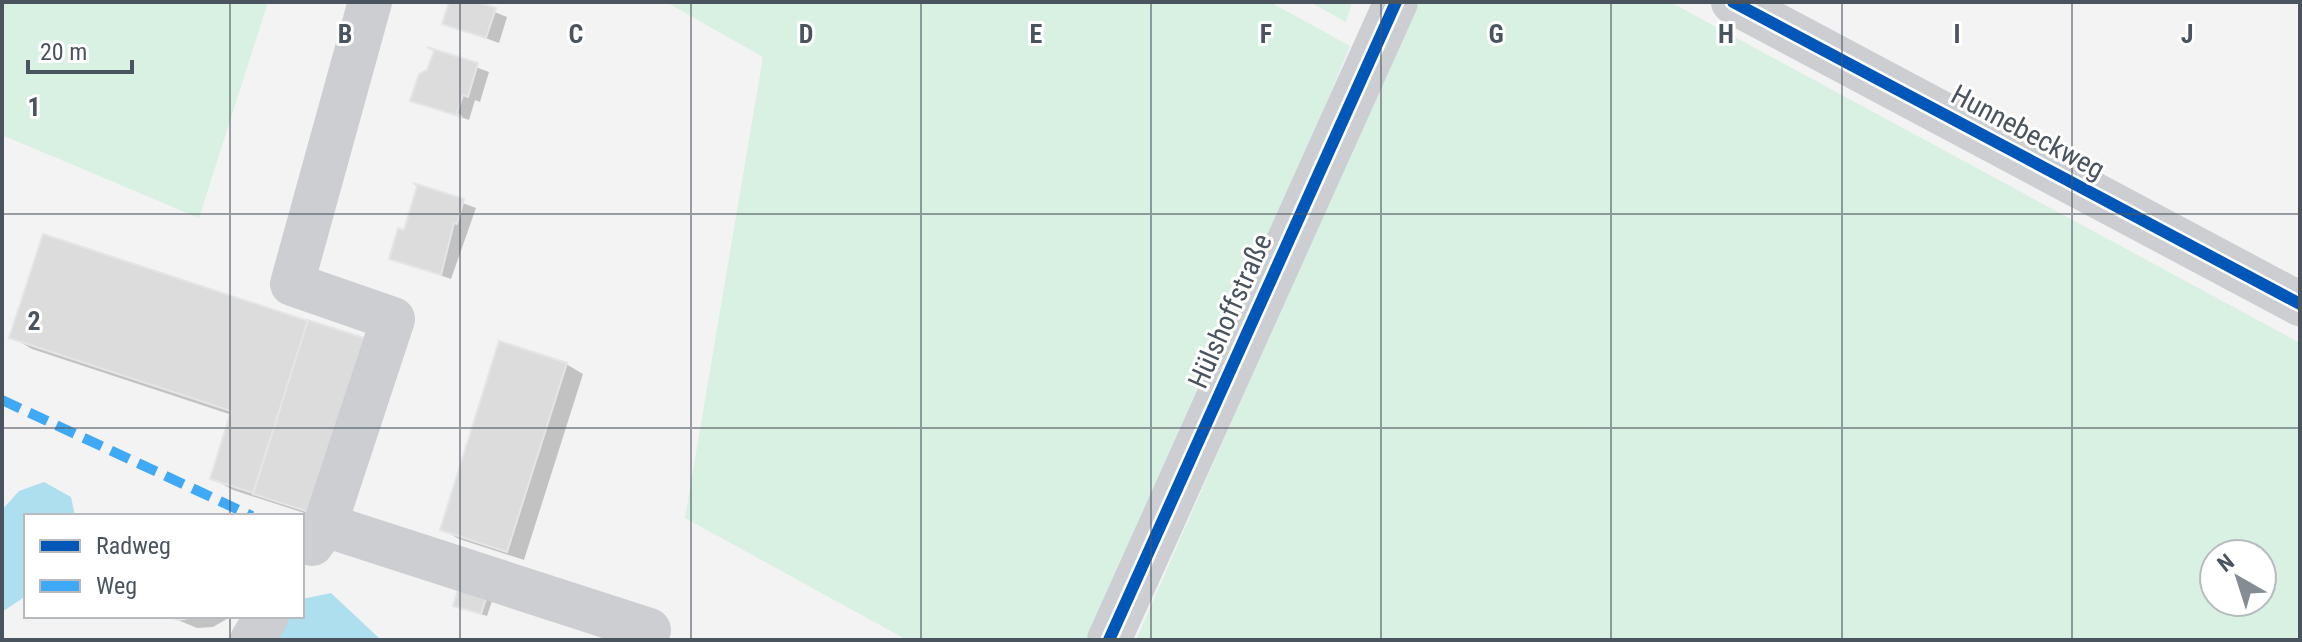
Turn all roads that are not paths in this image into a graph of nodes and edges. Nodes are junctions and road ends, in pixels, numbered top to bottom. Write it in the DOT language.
graph roads {
  1 [pos="370,2"];
  2 [pos="1396,2"];
  3 [pos="1733,2"];
  4 [pos="2300,304"];
  5 [pos="310,542"];
  6 [pos="266,618"];
  7 [pos="649,630"];
  8 [pos="252,640"];
  9 [pos="1109,640"];
  1 -- 5 [label="street"];
  2 -- 9 [label="street, Hülshoffstraße"];
  3 -- 4 [label="street, Hunnebeckweg"];
  5 -- 7 [label="street"];
  6 -- 8 [label="street"];
}
